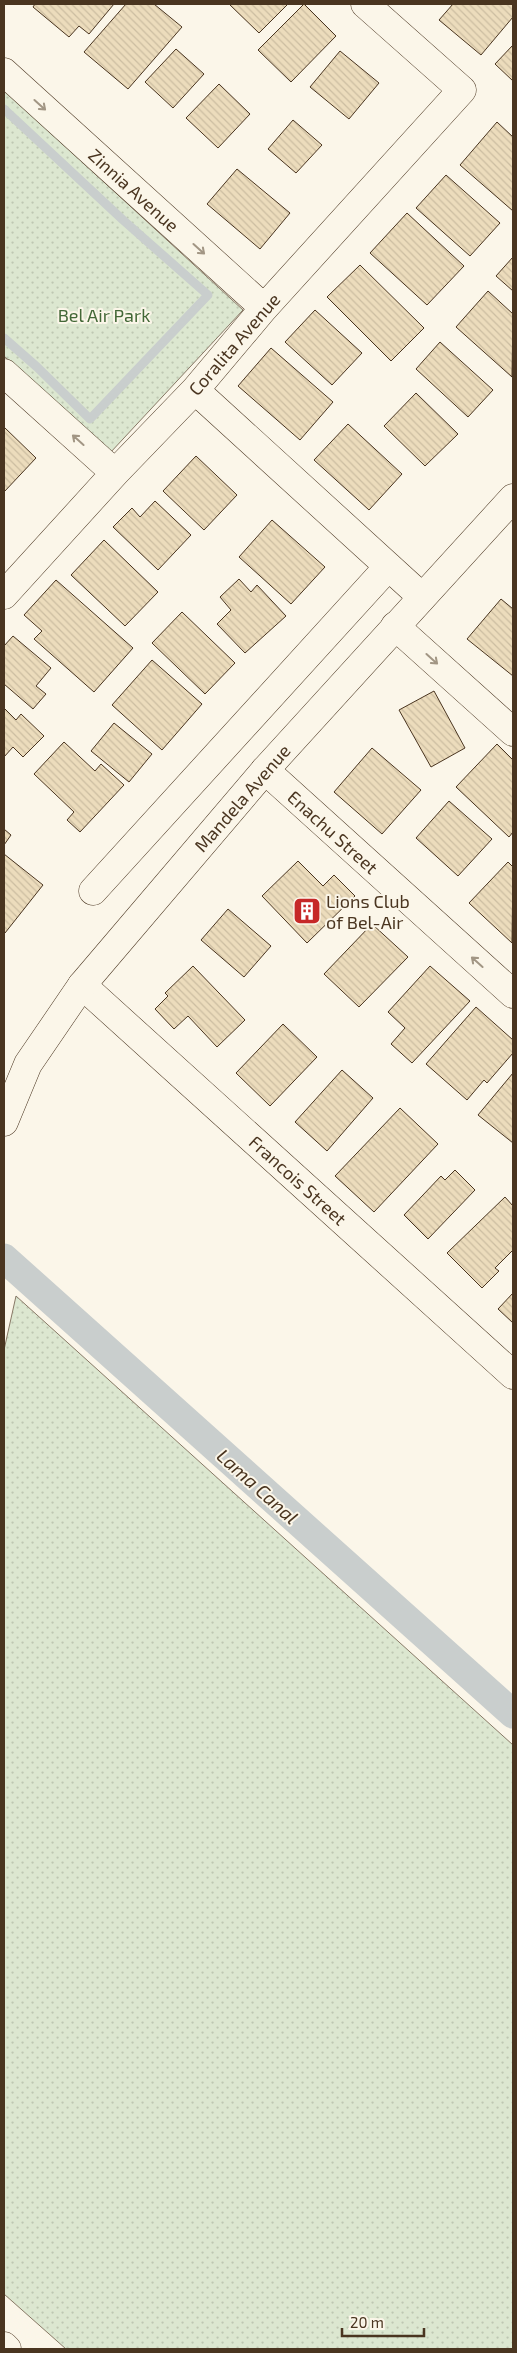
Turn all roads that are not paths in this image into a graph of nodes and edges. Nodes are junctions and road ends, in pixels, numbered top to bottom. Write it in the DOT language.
graph roads {
  1 [pos="365,4"];
  2 [pos="4,72"];
  3 [pos="264,308"];
  4 [pos="4,373"];
  5 [pos="195,390"];
  6 [pos="115,473"];
  7 [pos="513,498"];
  8 [pos="388,567"];
  9 [pos="4,595"];
  10 [pos="422,597"];
  11 [pos="395,626"];
  12 [pos="513,732"];
  13 [pos="265,770"];
  14 [pos="93,891"];
  15 [pos="82,985"];
  16 [pos="513,994"];
  17 [pos="4,1122"];
  18 [pos="513,1376"];
  19 [pos="4,2346"];
  20 [pos="7,2349"];
  1 -- 3 [label="street, Coralita Avenue"];
  2 -- 3 [label="street, Zinnia Avenue, one-way"];
  3 -- 5 [label="street, Coralita Avenue"];
  6 -- 4 [label="street, one-way"];
  5 -- 6 [label="street, Coralita Avenue"];
  5 -- 8 [label="street"];
  6 -- 9 [label="street, Coralita Avenue"];
  7 -- 10 [label="street, Mandela Avenue"];
  8 -- 10 [label="street"];
  8 -- 14 [label="street"];
  10 -- 11 [label="street, Mandela Avenue"];
  11 -- 12 [label="street, one-way"];
  11 -- 13 [label="street, Mandela Avenue"];
  13 -- 15 [label="street, Mandela Avenue"];
  16 -- 13 [label="street, Enachu Street, one-way"];
  15 -- 17 [label="street, Mandela Avenue"];
  15 -- 18 [label="street, Francois Street"];
  19 -- 20 [label="street"];
}
